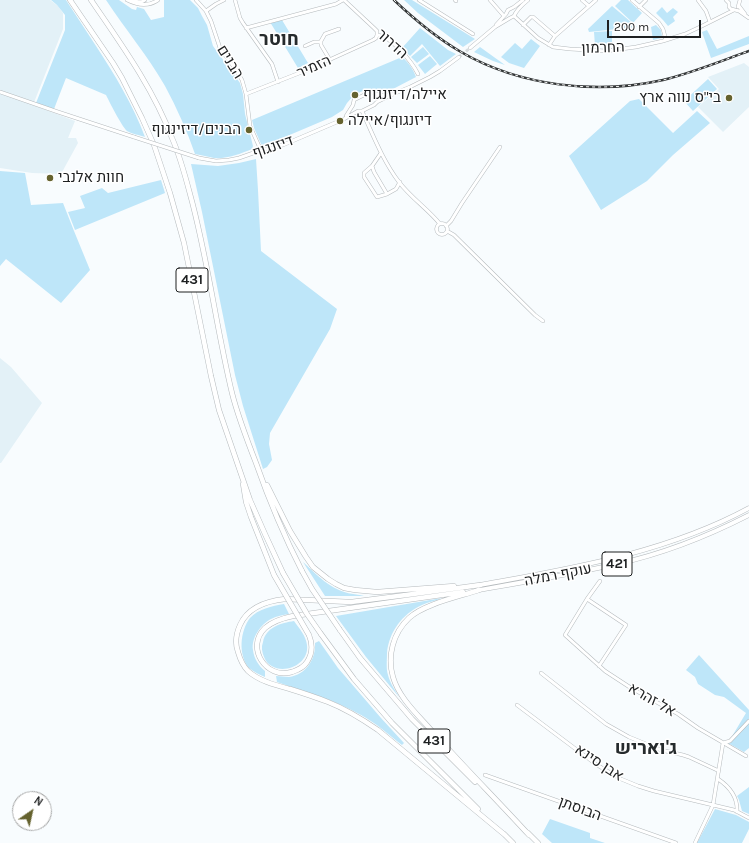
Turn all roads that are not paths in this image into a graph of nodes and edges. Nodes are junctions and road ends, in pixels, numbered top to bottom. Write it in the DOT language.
graph roads {
  1 [pos="70,0"];
  2 [pos="91,0"];
  3 [pos="127,0"];
  4 [pos="131,0"];
  5 [pos="145,0"];
  6 [pos="158,0"];
  7 [pos="196,0"];
  8 [pos="224,0"];
  9 [pos="235,0"];
  10 [pos="344,0"];
  11 [pos="419,0"];
  12 [pos="490,0"];
  13 [pos="523,0"];
  14 [pos="528,0"];
  15 [pos="582,0"];
  16 [pos="596,0"];
  17 [pos="632,0"];
  18 [pos="646,0"];
  19 [pos="698,0"];
  20 [pos="726,0"];
  21 [pos="736,0"];
  22 [pos="136,3"];
  23 [pos="730,3"];
  24 [pos="739,3"];
  25 [pos="589,6"];
  26 [pos="639,6"];
  27 [pos="511,9"];
  28 [pos="735,9"];
  29 [pos="206,11"];
  30 [pos="515,14"];
  31 [pos="505,15"];
  32 [pos="722,16"];
  33 [pos="510,18"];
  34 [pos="749,18"];
  35 [pos="710,22"];
  36 [pos="523,25"];
  37 [pos="495,27"];
  38 [pos="246,28"];
  39 [pos="339,29"];
  40 [pos="473,34"];
  41 [pos="377,35"];
  42 [pos="555,36"];
  43 [pos="666,40"];
  44 [pos="321,42"];
  45 [pos="549,45"];
  46 [pos="305,46"];
  47 [pos="470,48"];
  48 [pos="459,57"];
  49 [pos="330,60"];
  50 [pos="418,74"];
  51 [pos="278,82"];
  52 [pos="0,92"];
  53 [pos="246,94"];
  54 [pos="376,94"];
  55 [pos="391,95"];
  56 [pos="377,102"];
  57 [pos="353,105"];
  58 [pos="360,111"];
  59 [pos="344,118"];
  60 [pos="500,147"];
  61 [pos="259,151"];
  62 [pos="381,153"];
  63 [pos="372,166"];
  64 [pos="400,182"];
  65 [pos="387,194"];
  66 [pos="440,224"];
  67 [pos="446,226"];
  68 [pos="447,231"];
  69 [pos="543,321"];
  70 [pos="254,459"];
  71 [pos="241,473"];
  72 [pos="749,508"];
  73 [pos="749,515"];
  74 [pos="600,581"];
  75 [pos="479,588"];
  76 [pos="587,599"];
  77 [pos="599,666"];
  78 [pos="541,673"];
  79 [pos="518,705"];
  80 [pos="749,721"];
  81 [pos="723,743"];
  82 [pos="746,756"];
  83 [pos="719,771"];
  84 [pos="485,775"];
  85 [pos="718,779"];
  86 [pos="713,805"];
  87 [pos="737,812"];
  88 [pos="749,818"];
  89 [pos="505,835"];
  90 [pos="529,835"];
  91 [pos="513,843"];
  92 [pos="538,843"];
  93 [pos="676,843"];
  94 [pos="695,843"];
  1 -- 71 [label="highway, 431"];
  2 -- 70 [label="highway, 431"];
  3 -- 22 [label="street"];
  4 -- 22 [label="street"];
  5 -- 22 [label="street"];
  6 -- 22 [label="street"];
  7 -- 29 [label="street, הבנים"];
  8 -- 29 [label="street"];
  9 -- 38 [label="street"];
  10 -- 38 [label="street"];
  10 -- 41 [label="street, הדרור"];
  11 -- 40 [label="street"];
  12 -- 31 [label="street"];
  13 -- 27 [label="street"];
  14 -- 30 [label="street"];
  15 -- 25 [label="street"];
  16 -- 25 [label="street"];
  17 -- 26 [label="street"];
  18 -- 26 [label="street"];
  19 -- 35 [label="street"];
  20 -- 23 [label="street"];
  21 -- 24 [label="street"];
  23 -- 28 [label="street"];
  23 -- 32 [label="street"];
  24 -- 28 [label="street, החרמון"];
  24 -- 34 [label="street"];
  25 -- 42 [label="street"];
  26 -- 43 [label="street"];
  27 -- 30 [label="street, החרמון"];
  27 -- 31 [label="street"];
  28 -- 32 [label="street, החרמון"];
  28 -- 34 [label="street"];
  29 -- 53 [label="street, הבנים"];
  30 -- 33 [label="street"];
  30 -- 36 [label="street, החרמון"];
  31 -- 33 [label="street"];
  31 -- 37 [label="street"];
  32 -- 35 [label="street, החרמון"];
  33 -- 37 [label="street"];
  35 -- 43 [label="street, החרמון"];
  36 -- 42 [label="street"];
  36 -- 45 [label="street, החרמון"];
  37 -- 47 [label="street"];
  38 -- 51 [label="street"];
  39 -- 44 [label="street"];
  41 -- 49 [label="street, הזמיר"];
  41 -- 50 [label="street, הדרור"];
  42 -- 45 [label="street"];
  43 -- 45 [label="street, החרמון"];
  44 -- 46 [label="street"];
  44 -- 49 [label="street"];
  48 -- 55 [label="street"];
  49 -- 51 [label="street, הזמיר"];
  51 -- 53 [label="street, הזמיר"];
  52 -- 61 [label="street, דיזנגוף, bridge"];
  53 -- 61 [label="street, הבנים"];
  54 -- 55 [label="street"];
  54 -- 56 [label="street"];
  54 -- 57 [label="street"];
  55 -- 56 [label="street"];
  56 -- 58 [label="street, דיזנגוף"];
  57 -- 58 [label="street"];
  57 -- 59 [label="street"];
  58 -- 59 [label="street, דיזנגוף"];
  58 -- 62 [label="street"];
  59 -- 61 [label="street, דיזנגוף"];
  60 -- 67 [label="street"];
  62 -- 63 [label="street"];
  62 -- 64 [label="street"];
  63 -- 65 [label="street"];
  63 -- 65 [label="street"];
  64 -- 65 [label="street"];
  64 -- 66 [label="street"];
  66 -- 67 [label="street"];
  66 -- 68 [label="street"];
  67 -- 68 [label="street"];
  68 -- 69 [label="street"];
  70 -- 75 [label="highway"];
  70 -- 90 [label="highway, 431, bridge"];
  71 -- 75 [label="highway, bridge"];
  71 -- 89 [label="highway, 431, bridge"];
  72 -- 75 [label="main road, עוקף רמלה / 421"];
  73 -- 75 [label="main road, עוקף רמלה / 421"];
  74 -- 76 [label="street"];
  75 -- 89 [label="highway"];
  75 -- 90 [label="highway"];
  76 -- 77 [label="street, אל זהרא"];
  76 -- 77 [label="street"];
  77 -- 81 [label="street, אל זהרא"];
  78 -- 83 [label="street"];
  79 -- 86 [label="street, אבן סינא"];
  80 -- 81 [label="street"];
  81 -- 82 [label="street, אל זהרא"];
  81 -- 83 [label="street"];
  83 -- 85 [label="street"];
  84 -- 93 [label="street, הבוסתן"];
  85 -- 86 [label="street"];
  85 -- 87 [label="street"];
  86 -- 87 [label="street, אבן סינא"];
  86 -- 94 [label="street"];
  87 -- 88 [label="street, אבן סינא"];
  89 -- 91 [label="highway, 431"];
  90 -- 92 [label="highway, 431"];
}
